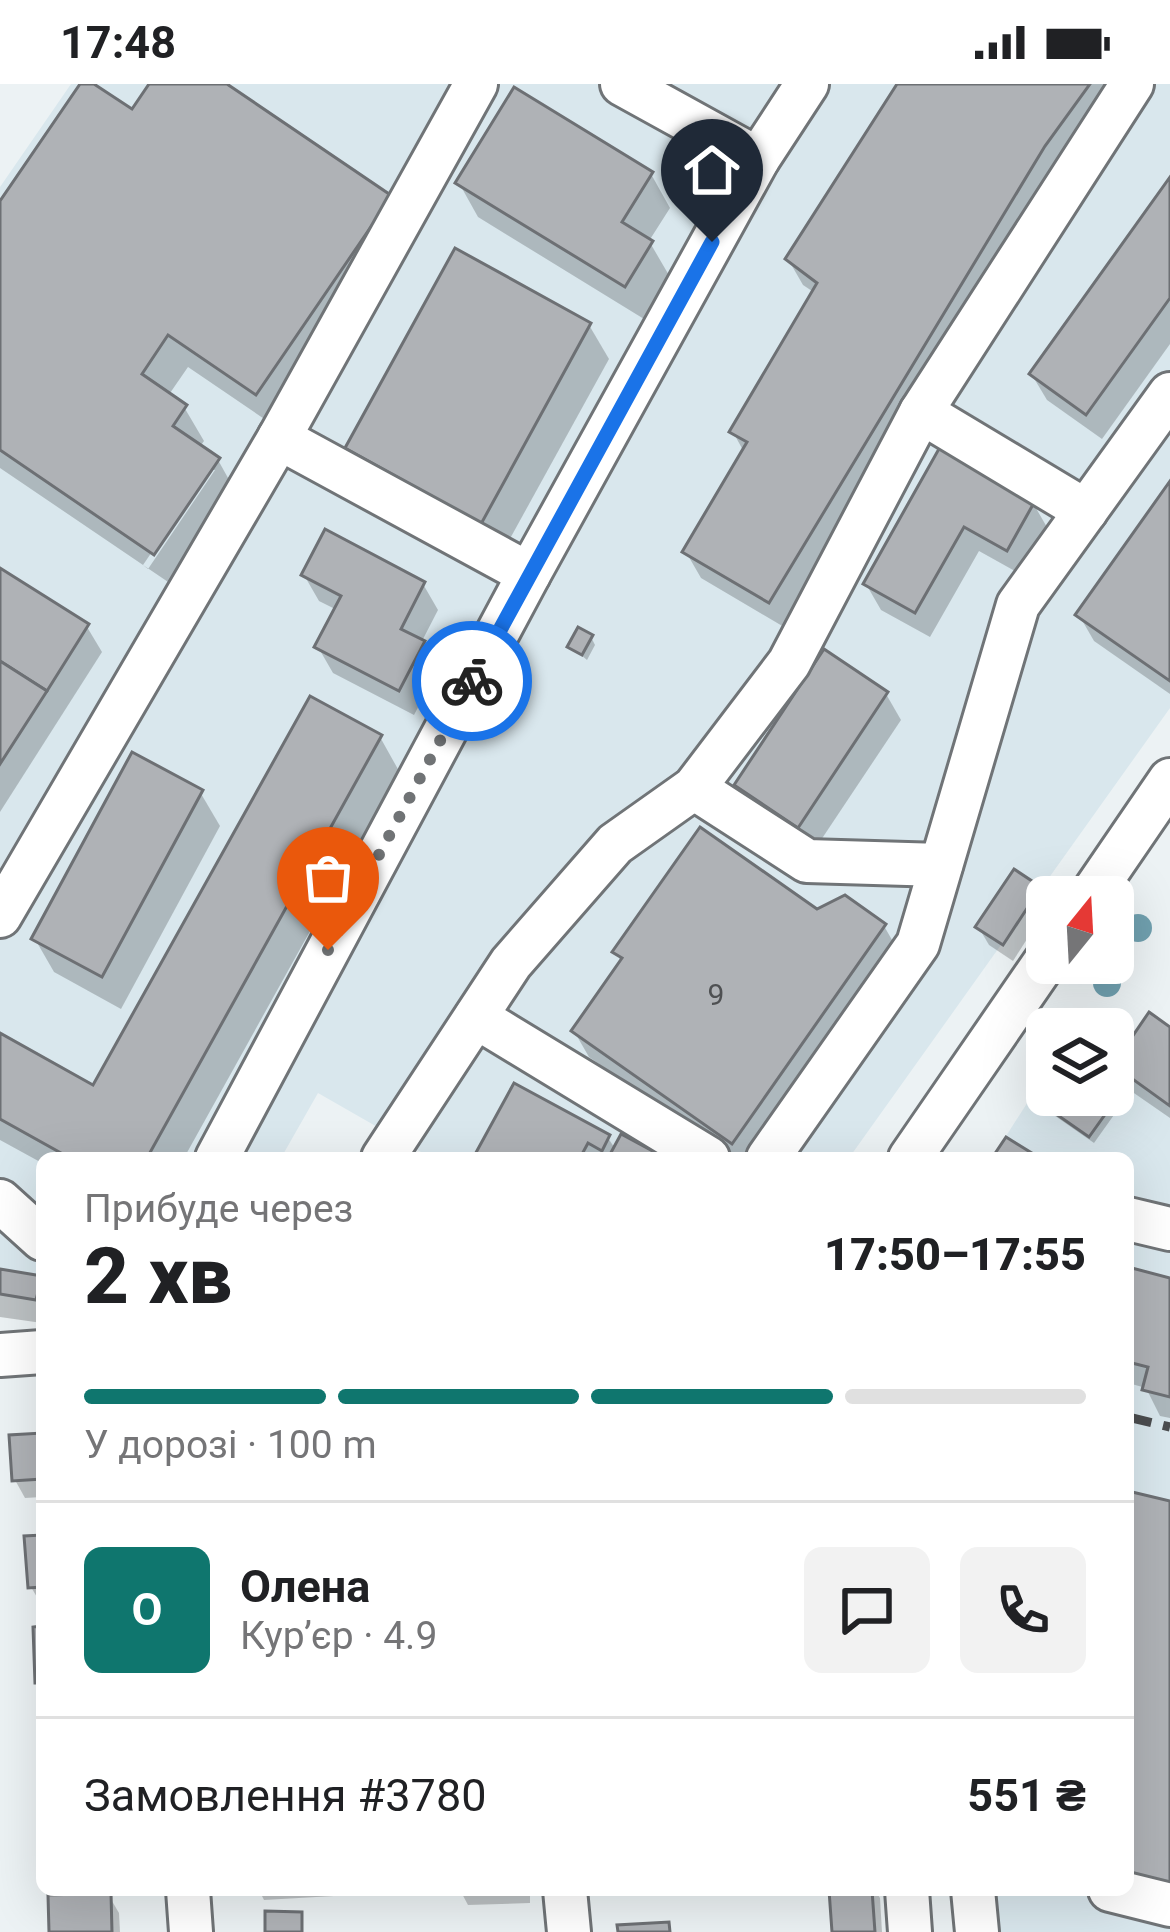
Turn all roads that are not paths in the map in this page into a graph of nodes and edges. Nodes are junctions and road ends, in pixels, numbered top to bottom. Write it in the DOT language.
graph roads {
  1 [pos="476,84"];
  2 [pos="622,84"];
  3 [pos="808,84"];
  4 [pos="1132,84"];
  5 [pos="758,159"];
  6 [pos="1170,394"];
  7 [pos="921,412"];
  8 [pos="279,437"];
  9 [pos="1086,511"];
  10 [pos="529,574"];
  11 [pos="1170,780"];
  12 [pos="694,788"];
  13 [pos="941,865"];
  14 [pos="1104,876"];
  15 [pos="0,916"];
  16 [pos="1030,984"];
  17 [pos="476,1017"];
  18 [pos="220,1152"];
  19 [pos="387,1152"];
  20 [pos="698,1152"];
  21 [pos="772,1152"];
  22 [pos="914,1152"];
  23 [pos="0,1201"];
  24 [pos="1134,1220"];
  25 [pos="1170,1229"];
  26 [pos="36,1234"];
  27 [pos="36,1352"];
  28 [pos="0,1355"];
  29 [pos="188,1896"];
  30 [pos="566,1896"];
  31 [pos="907,1896"];
  32 [pos="974,1896"];
  33 [pos="1134,1896"];
  34 [pos="1170,1905"];
  35 [pos="191,1932"];
  36 [pos="569,1932"];
  37 [pos="910,1932"];
  38 [pos="977,1932"];
  1 -- 8 [label="street"];
  2 -- 5 [label="street"];
  3 -- 5 [label="street"];
  4 -- 7 [label="street"];
  5 -- 10 [label="street"];
  6 -- 9 [label="street"];
  7 -- 9 [label="street"];
  7 -- 12 [label="street"];
  8 -- 10 [label="street"];
  8 -- 15 [label="street"];
  9 -- 13 [label="street"];
  10 -- 18 [label="street"];
  11 -- 14 [label="street"];
  12 -- 13 [label="street"];
  12 -- 17 [label="street"];
  13 -- 21 [label="street"];
  16 -- 22 [label="street"];
  17 -- 19 [label="street"];
  17 -- 20 [label="street"];
  23 -- 26 [label="street"];
  24 -- 25 [label="street"];
  27 -- 28 [label="street"];
  29 -- 35 [label="street"];
  30 -- 36 [label="street"];
  31 -- 37 [label="street"];
  32 -- 38 [label="street"];
  33 -- 34 [label="street"];
}
